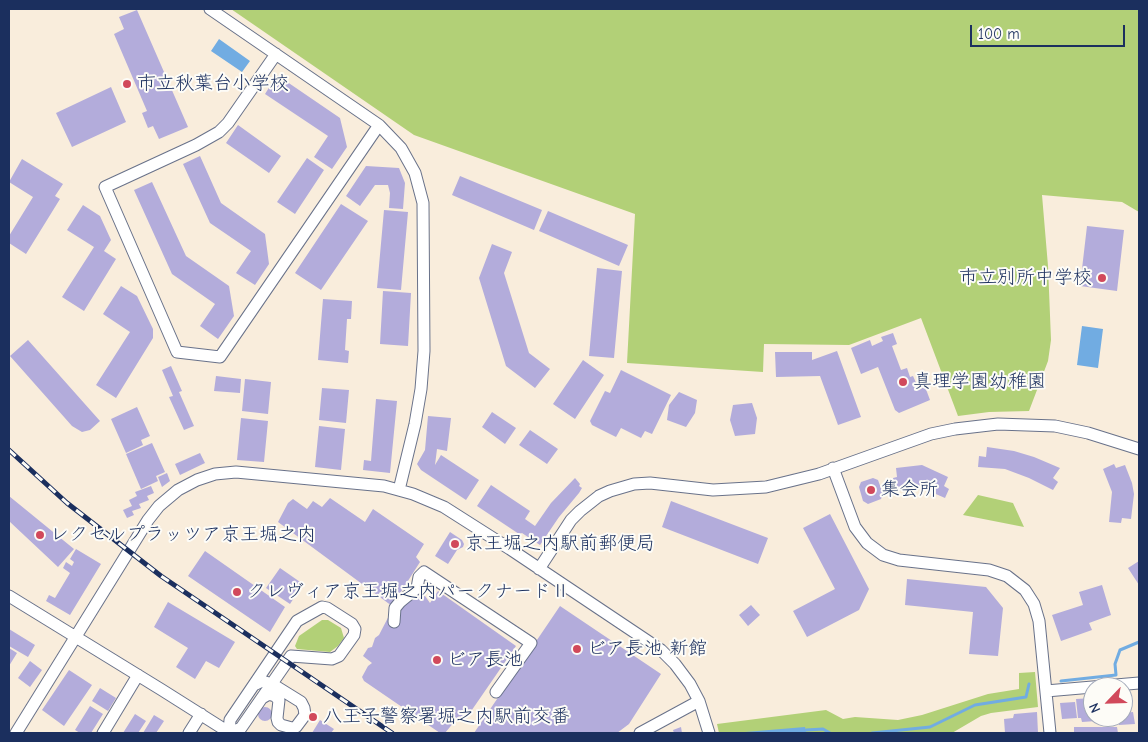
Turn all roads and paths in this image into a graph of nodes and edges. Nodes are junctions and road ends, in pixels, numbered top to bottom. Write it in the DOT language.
graph roads {
  1 [pos="210,9"];
  2 [pos="276,54"];
  3 [pos="380,125"];
  4 [pos="1139,449"];
  5 [pos="833,468"];
  6 [pos="399,490"];
  7 [pos="539,568"];
  8 [pos="9,596"];
  9 [pos="394,622"];
  10 [pos="287,636"];
  11 [pos="76,637"];
  12 [pos="291,656"];
  13 [pos="138,675"];
  14 [pos="1139,683"];
  15 [pos="256,684"];
  16 [pos="272,684"];
  17 [pos="1046,691"];
  18 [pos="496,692"];
  19 [pos="262,698"];
  20 [pos="699,701"];
  21 [pos="201,714"];
  22 [pos="16,733"];
  23 [pos="103,733"];
  24 [pos="189,733"];
  25 [pos="230,733"];
  26 [pos="640,733"];
  27 [pos="709,733"];
  28 [pos="1050,733"];
  1 -- 2 [label="street"];
  2 -- 3 [label="street"];
  2 -- 3 [label="street"];
  3 -- 6 [label="street"];
  4 -- 5 [label="street"];
  5 -- 7 [label="street"];
  5 -- 17 [label="street"];
  6 -- 7 [label="street"];
  6 -- 11 [label="street"];
  7 -- 20 [label="street"];
  8 -- 11 [label="street"];
  9 -- 18 [label="street"];
  10 -- 12 [label="street"];
  10 -- 12 [label="street"];
  10 -- 15 [label="street"];
  11 -- 13 [label="street"];
  11 -- 22 [label="street"];
  12 -- 16 [label="street"];
  13 -- 21 [label="street"];
  13 -- 23 [label="street"];
  14 -- 17 [label="street"];
  15 -- 16 [label="street"];
  15 -- 25 [label="street"];
  16 -- 19 [label="street"];
  16 -- 19 [label="street"];
  17 -- 28 [label="street"];
  19 -- 25 [label="street"];
  20 -- 26 [label="street"];
  20 -- 27 [label="street"];
  21 -- 24 [label="street"];
  21 -- 25 [label="street"];
}
